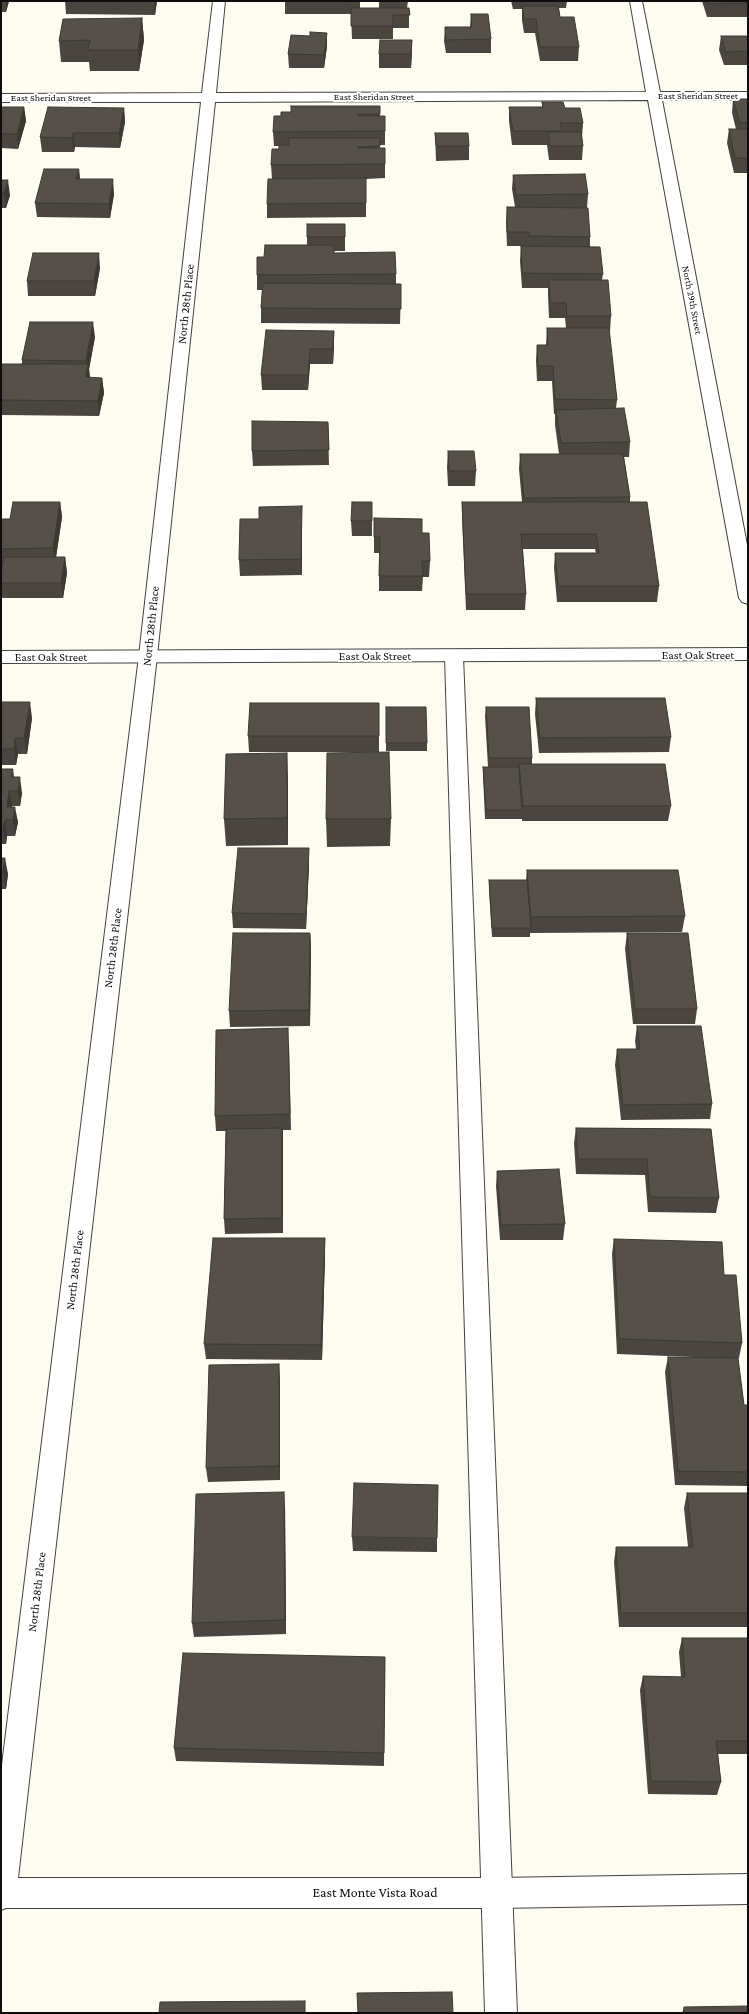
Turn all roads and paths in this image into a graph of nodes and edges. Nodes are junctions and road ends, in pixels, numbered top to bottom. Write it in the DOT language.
graph roads {
  1 [pos="219,1"];
  2 [pos="636,1"];
  3 [pos="653,96"];
  4 [pos="748,96"];
  5 [pos="208,97"];
  6 [pos="1,98"];
  7 [pos="748,598"];
  8 [pos="748,654"];
  9 [pos="148,656"];
  10 [pos="454,656"];
  11 [pos="1,657"];
  12 [pos="748,1889"];
  13 [pos="1,1894"];
  14 [pos="496,1894"];
  15 [pos="500,2013"];
  1 -- 5 [label="street, North 28th Place"];
  2 -- 3 [label="street, North 29th Street"];
  3 -- 4 [label="street, East Sheridan Street"];
  3 -- 5 [label="street, East Sheridan Street"];
  3 -- 7 [label="street, North 29th Street"];
  5 -- 6 [label="street, East Sheridan Street"];
  5 -- 9 [label="street, North 28th Place"];
  8 -- 10 [label="street, East Oak Street"];
  9 -- 10 [label="street, East Oak Street"];
  9 -- 11 [label="street, East Oak Street"];
  9 -- 13 [label="street, North 28th Place"];
  10 -- 14 [label="street"];
  12 -- 14 [label="street, East Monte Vista Road"];
  13 -- 14 [label="street, East Monte Vista Road"];
  14 -- 15 [label="street"];
}
